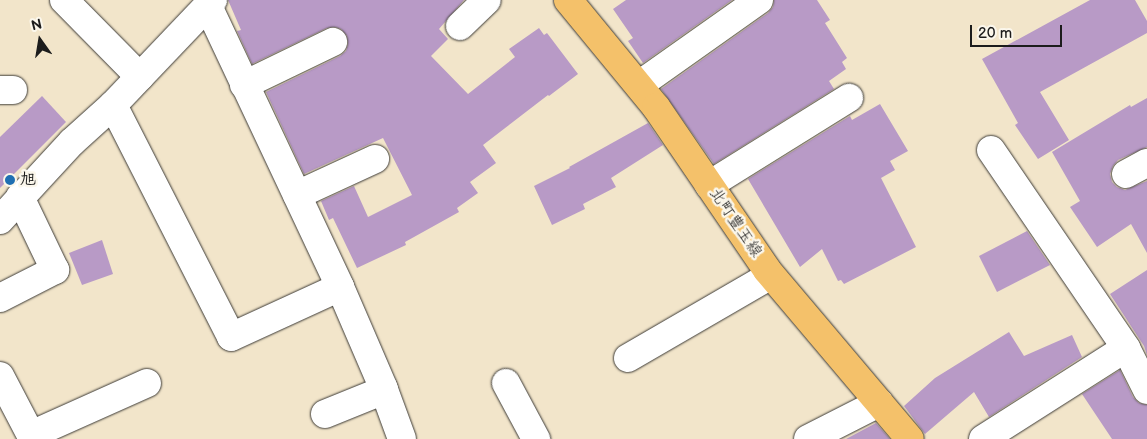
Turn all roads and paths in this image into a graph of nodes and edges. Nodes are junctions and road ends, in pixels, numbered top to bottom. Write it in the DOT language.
graph roads {
  1 [pos="64,0"];
  2 [pos="487,0"];
  3 [pos="568,0"];
  4 [pos="759,0"];
  5 [pos="210,3"];
  6 [pos="460,26"];
  7 [pos="333,42"];
  8 [pos="140,77"];
  9 [pos="244,84"];
  10 [pos="639,86"];
  11 [pos="849,98"];
  12 [pos="113,106"];
  13 [pos="991,150"];
  14 [pos="375,158"];
  15 [pos="709,185"];
  16 [pos="297,195"];
  17 [pos="20,197"];
  18 [pos="0,220"];
  19 [pos="771,275"];
  20 [pos="340,287"];
  21 [pos="0,298"];
  22 [pos="1126,348"];
  23 [pos="628,358"];
  24 [pos="0,376"];
  25 [pos="147,383"];
  26 [pos="506,383"];
  27 [pos="384,390"];
  28 [pos="1147,390"];
  29 [pos="879,403"];
  30 [pos="325,414"];
  31 [pos="32,437"];
  32 [pos="402,439"];
  33 [pos="536,439"];
  34 [pos="808,439"];
  35 [pos="910,439"];
  36 [pos="983,439"];
  1 -- 8 [label="street"];
  2 -- 6 [label="street"];
  3 -- 10 [label="main road, 北町豊玉線"];
  4 -- 10 [label="street"];
  5 -- 8 [label="street"];
  5 -- 9 [label="street"];
  7 -- 9 [label="street"];
  8 -- 12 [label="street"];
  9 -- 16 [label="street"];
  10 -- 15 [label="main road, 北町豊玉線"];
  11 -- 15 [label="street"];
  12 -- 17 [label="street"];
  12 -- 20 [label="street"];
  13 -- 22 [label="street"];
  14 -- 16 [label="street"];
  15 -- 19 [label="main road, 北町豊玉線"];
  16 -- 20 [label="street"];
  17 -- 18 [label="street"];
  17 -- 21 [label="street"];
  19 -- 23 [label="street"];
  19 -- 29 [label="main road, 北町豊玉線"];
  20 -- 27 [label="street"];
  22 -- 28 [label="street"];
  22 -- 36 [label="street"];
  24 -- 31 [label="street"];
  25 -- 31 [label="street"];
  26 -- 33 [label="street"];
  27 -- 30 [label="street"];
  27 -- 32 [label="street"];
  29 -- 34 [label="street"];
  29 -- 35 [label="main road, 北町豊玉線"];
}
